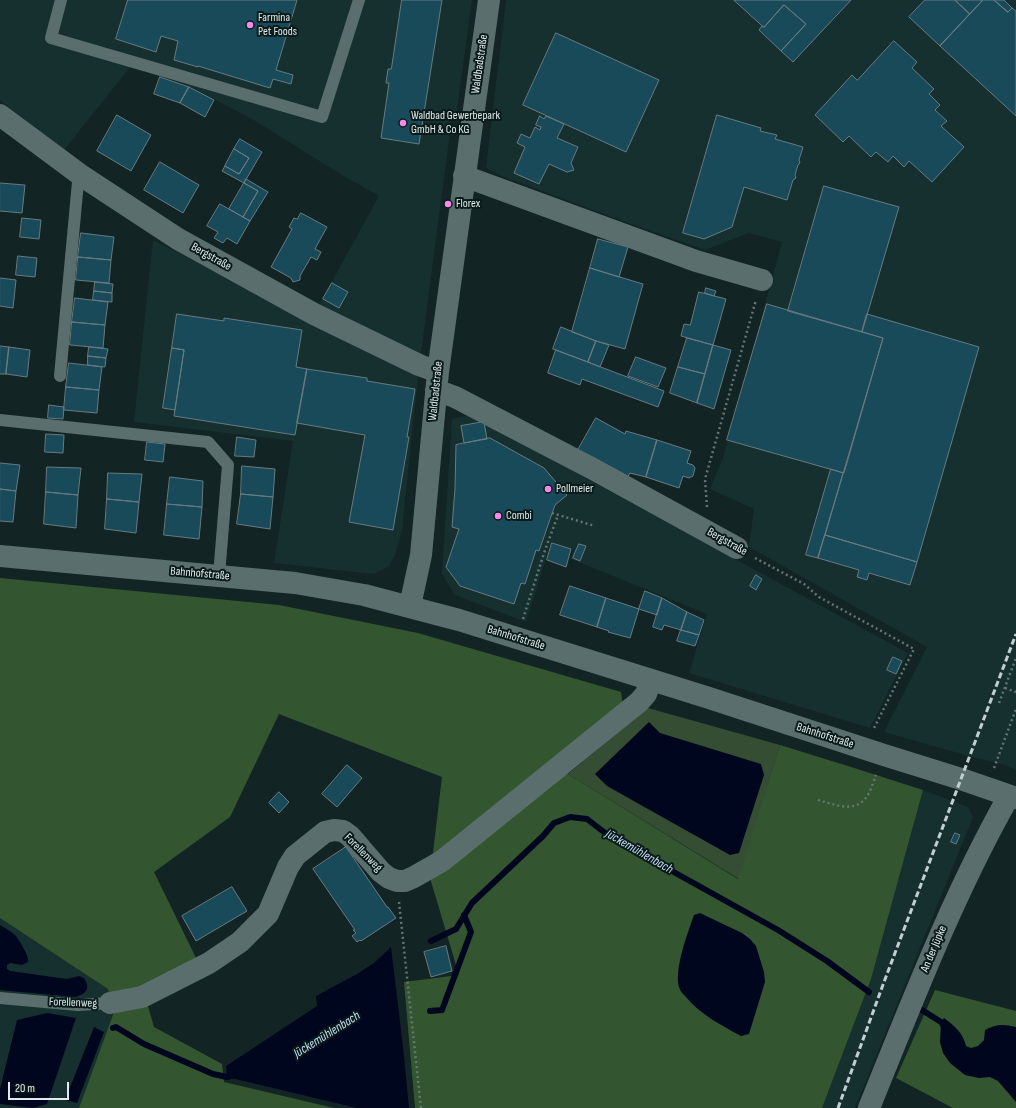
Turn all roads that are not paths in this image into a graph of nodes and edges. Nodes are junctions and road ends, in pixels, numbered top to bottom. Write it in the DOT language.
graph roads {
  1 [pos="61,0"];
  2 [pos="359,0"];
  3 [pos="489,0"];
  4 [pos="2,120"];
  5 [pos="82,176"];
  6 [pos="464,176"];
  7 [pos="762,280"];
  8 [pos="60,376"];
  9 [pos="437,381"];
  10 [pos="0,420"];
  11 [pos="737,548"];
  12 [pos="0,556"];
  13 [pos="219,575"];
  14 [pos="410,606"];
  15 [pos="651,680"];
  16 [pos="1013,797"];
  17 [pos="0,998"];
  18 [pos="110,1003"];
  19 [pos="869,1108"];
  1 -- 2 [label="lane"];
  3 -- 6 [label="street, Waldbadstraße"];
  4 -- 5 [label="street, Bergstraße"];
  5 -- 8 [label="lane"];
  5 -- 9 [label="street, Bergstraße"];
  6 -- 7 [label="street"];
  6 -- 9 [label="street, Waldbadstraße"];
  9 -- 11 [label="street, Bergstraße"];
  9 -- 14 [label="street, Waldbadstraße"];
  10 -- 13 [label="lane"];
  12 -- 13 [label="street, Bahnhofstraße"];
  13 -- 14 [label="street, Bahnhofstraße"];
  14 -- 15 [label="street, Bahnhofstraße"];
  15 -- 16 [label="street, Bahnhofstraße"];
  15 -- 18 [label="street, Forellenweg"];
  16 -- 19 [label="street, An der Jüpke"];
  17 -- 18 [label="lane, Forellenweg"];
}
